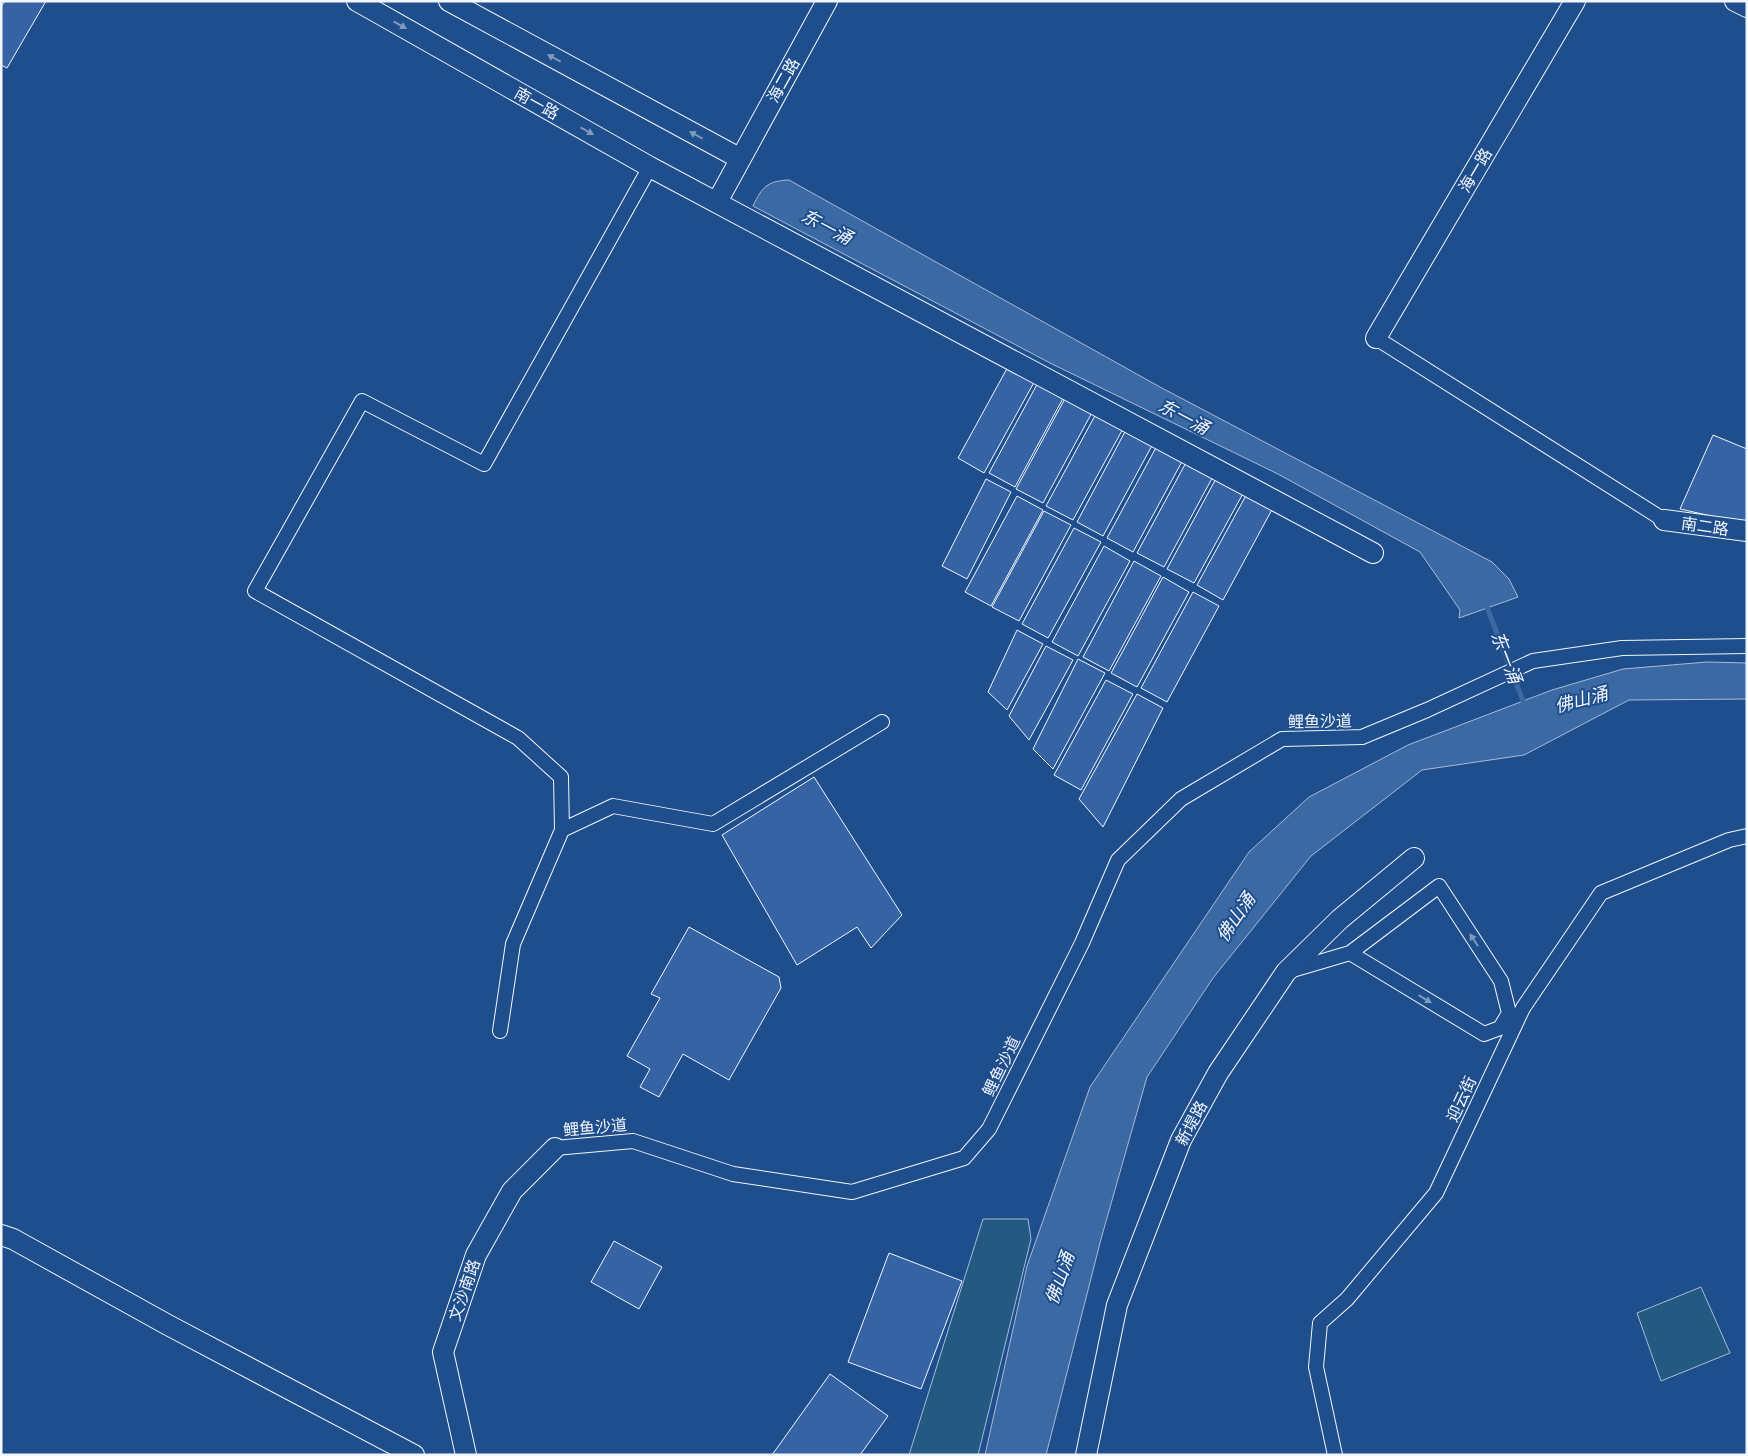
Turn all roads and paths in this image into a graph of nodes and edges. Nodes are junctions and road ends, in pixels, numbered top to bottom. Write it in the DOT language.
graph roads {
  1 [pos="357,1"];
  2 [pos="449,1"];
  3 [pos="827,1"];
  4 [pos="1575,1"];
  5 [pos="1735,1"];
  6 [pos="1747,7"];
  7 [pos="739,158"];
  8 [pos="650,167"];
  9 [pos="717,202"];
  10 [pos="1376,338"];
  11 [pos="1664,520"];
  12 [pos="1747,531"];
  13 [pos="1373,553"];
  14 [pos="1747,646"];
  15 [pos="882,722"];
  16 [pos="562,830"];
  17 [pos="1747,836"];
  18 [pos="1414,858"];
  19 [pos="1350,953"];
  20 [pos="1286,972"];
  21 [pos="500,1031"];
  22 [pos="555,1148"];
  23 [pos="1,1235"];
  24 [pos="414,1455"];
  25 [pos="466,1455"];
  26 [pos="1086,1455"];
  27 [pos="1335,1455"];
  1 -- 8 [label="street, 南一路, one-way"];
  7 -- 2 [label="street, one-way"];
  3 -- 7 [label="street, 海二路"];
  4 -- 10 [label="street, 海一路"];
  5 -- 6 [label="street"];
  7 -- 9 [label="street, 海二路"];
  8 -- 9 [label="street, 南一路"];
  8 -- 16 [label="street"];
  9 -- 13 [label="street, 南一路"];
  10 -- 11 [label="street"];
  11 -- 12 [label="street, 南二路"];
  14 -- 22 [label="street, 鲤鱼沙道"];
  15 -- 16 [label="street"];
  16 -- 21 [label="street"];
  17 -- 27 [label="street, 迎云街"];
  18 -- 20 [label="street, 新堤路"];
  19 -- 19 [label="street, one-way"];
  19 -- 20 [label="street"];
  20 -- 26 [label="street, 新堤路"];
  22 -- 25 [label="street, 文沙南路"];
  23 -- 24 [label="street"];
}
